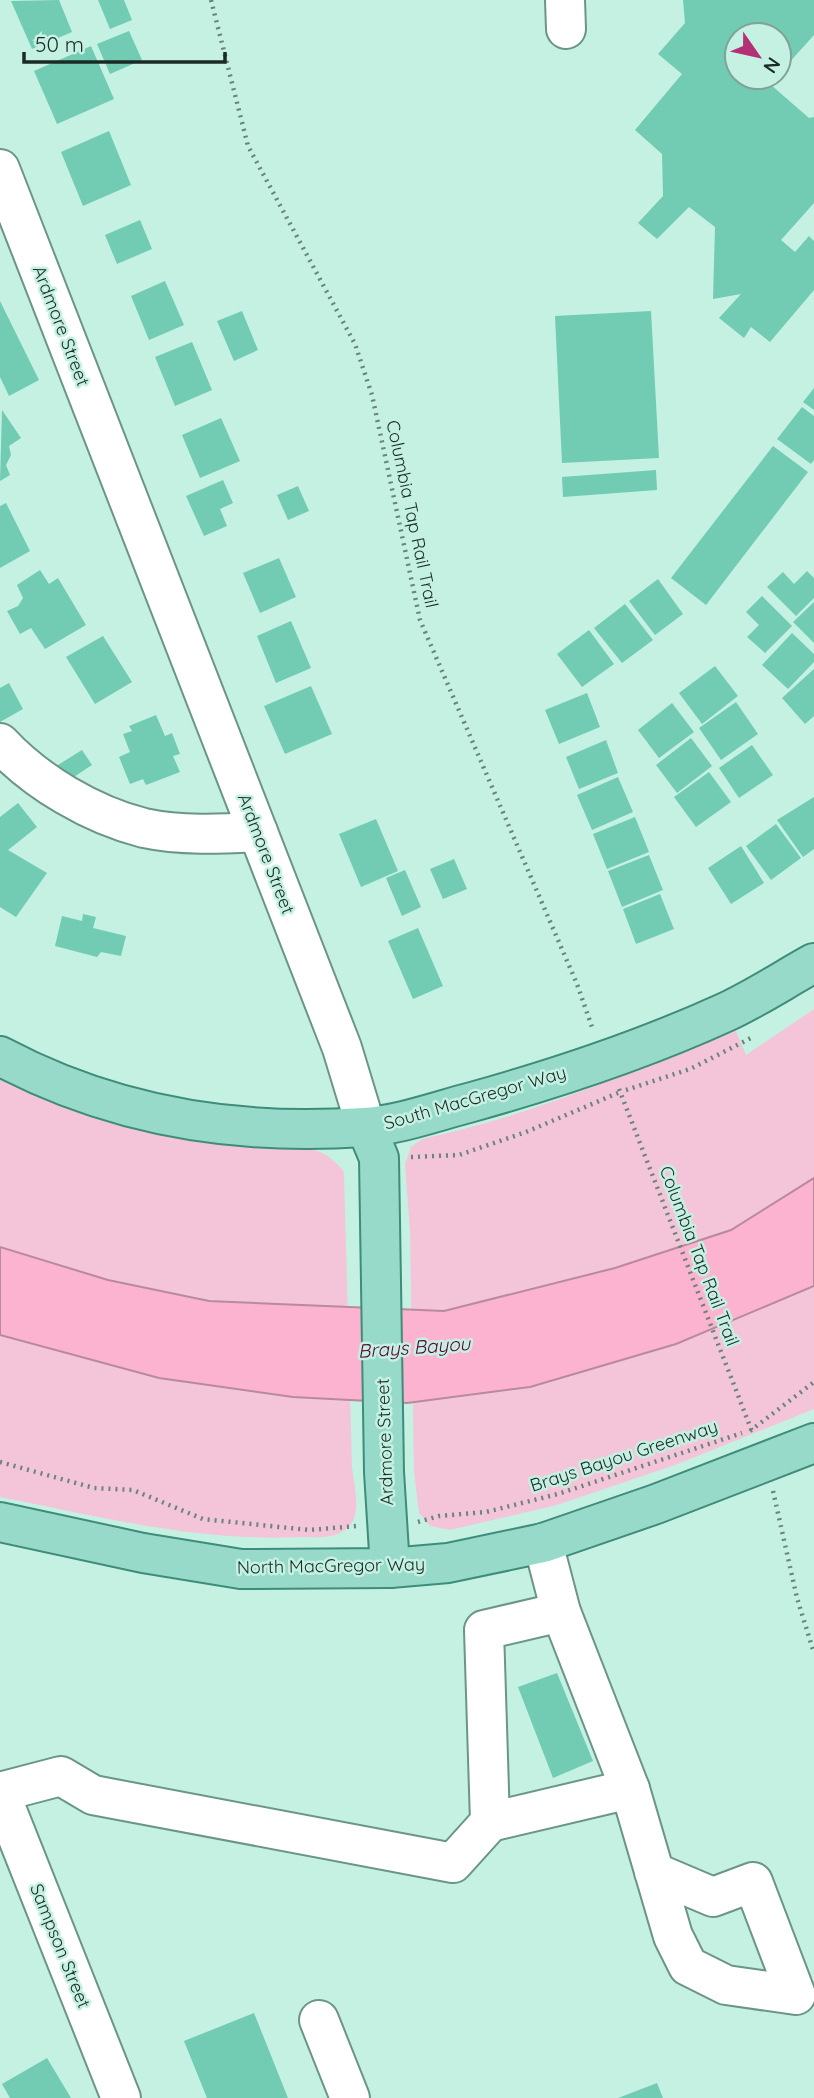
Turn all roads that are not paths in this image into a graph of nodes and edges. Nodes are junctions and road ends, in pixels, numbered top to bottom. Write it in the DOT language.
graph roads {
  1 [pos="2,181"];
  2 [pos="0,743"];
  3 [pos="258,832"];
  4 [pos="814,963"];
  5 [pos="0,1056"];
  6 [pos="366,1127"];
  7 [pos="814,1443"];
  8 [pos="0,1522"];
  9 [pos="543,1543"];
  10 [pos="390,1568"];
  11 [pos="561,1612"];
  12 [pos="630,1789"];
  13 [pos="0,1793"];
  14 [pos="490,1822"];
  15 [pos="7,1836"];
  16 [pos="654,1872"];
  17 [pos="319,2020"];
  18 [pos="121,2098"];
  19 [pos="350,2098"];
  1 -- 3 [label="street, Ardmore Street"];
  2 -- 3 [label="street"];
  3 -- 6 [label="street, Ardmore Street"];
  4 -- 6 [label="main road, South MacGregor Way"];
  5 -- 6 [label="main road, South MacGregor Way"];
  6 -- 10 [label="main road, Ardmore Street"];
  7 -- 9 [label="main road, North MacGregor Way"];
  8 -- 10 [label="main road, North MacGregor Way"];
  9 -- 10 [label="main road, North MacGregor Way"];
  9 -- 11 [label="street"];
  11 -- 12 [label="street"];
  11 -- 14 [label="street"];
  12 -- 14 [label="street"];
  12 -- 16 [label="street"];
  13 -- 14 [label="street"];
  13 -- 15 [label="street, Sampson Street"];
  15 -- 18 [label="street, Sampson Street"];
  17 -- 19 [label="street"];
}
